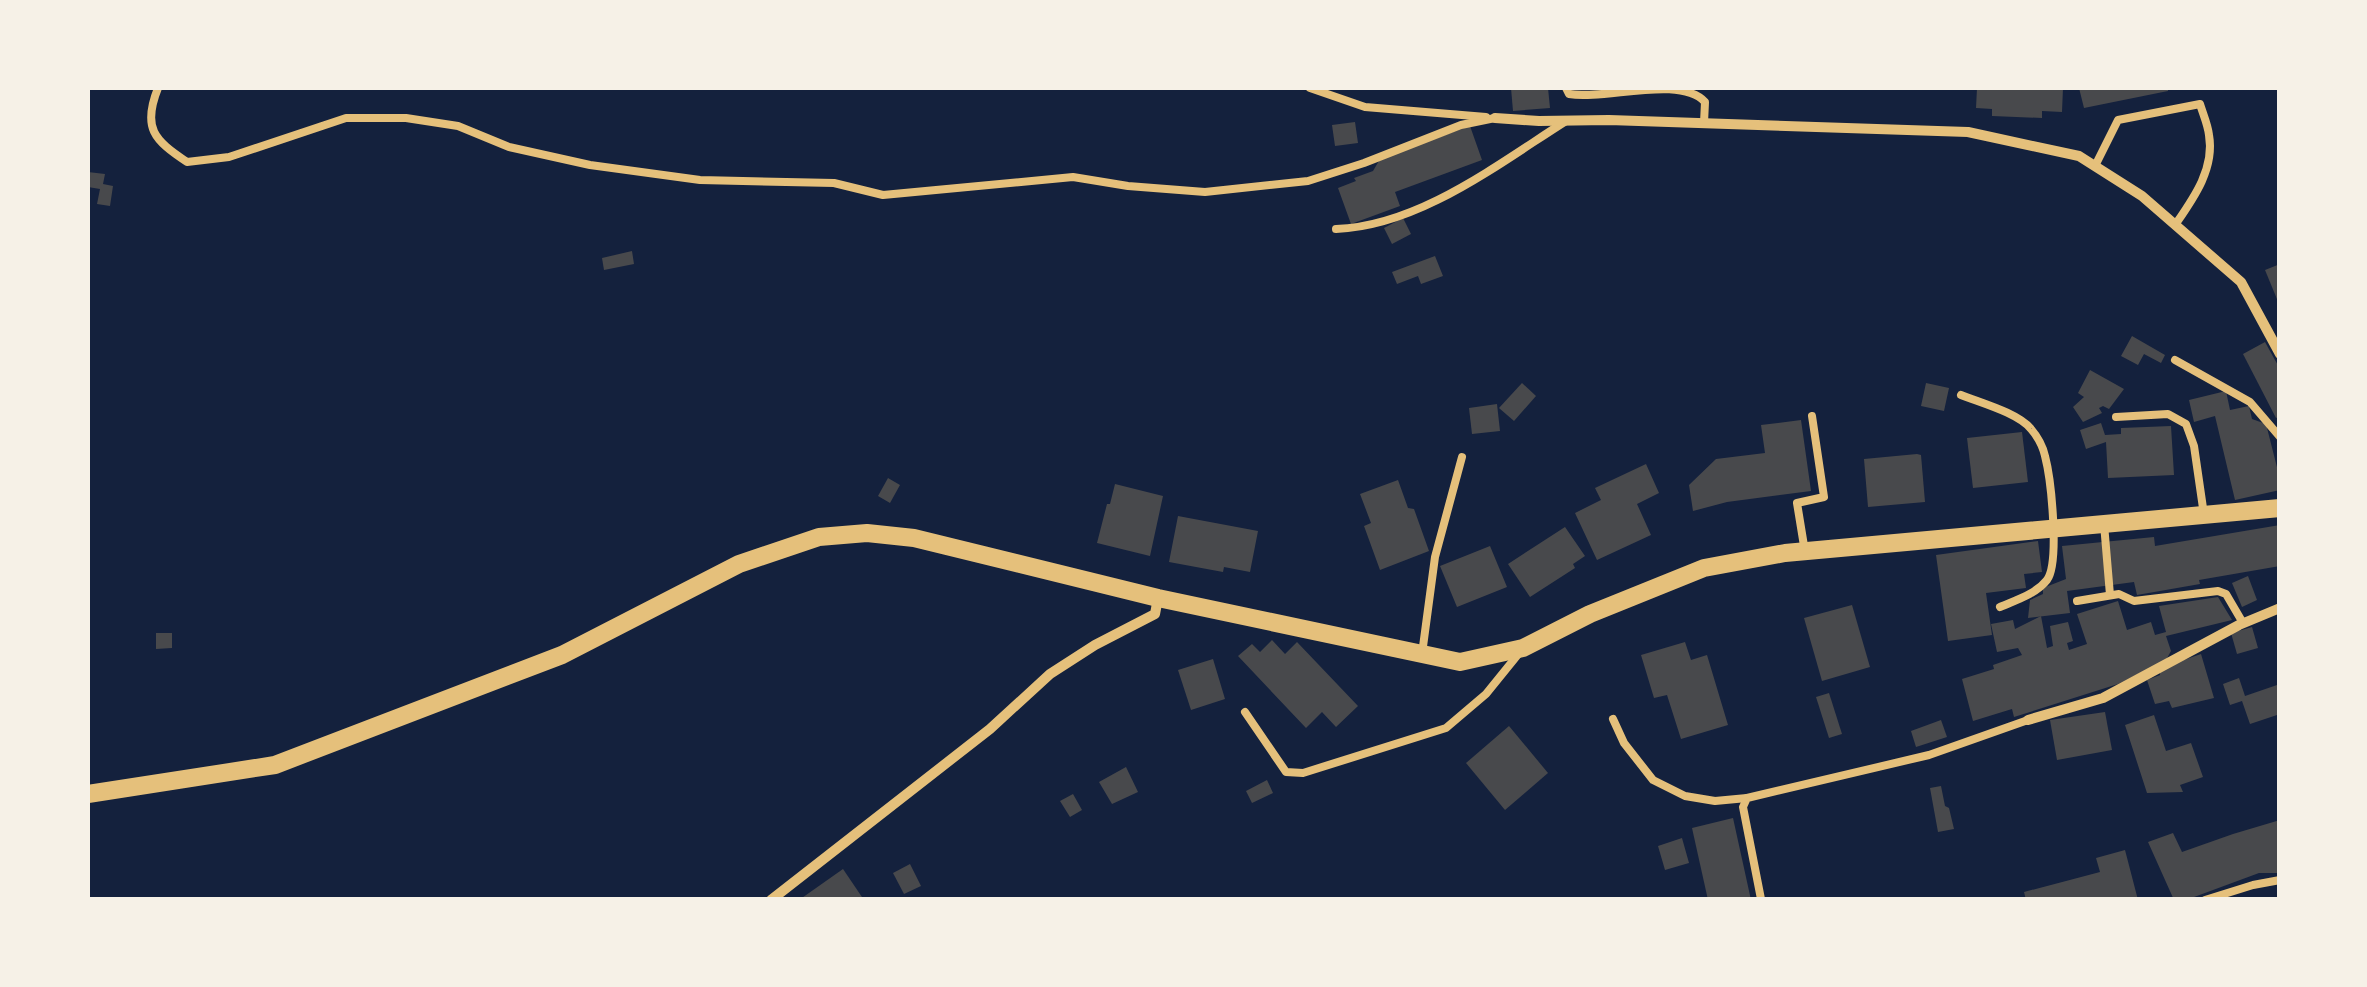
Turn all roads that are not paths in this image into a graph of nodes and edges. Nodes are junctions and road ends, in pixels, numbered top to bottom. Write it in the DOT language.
graph roads {
  1 [pos="158,88"];
  2 [pos="1310,88"];
  3 [pos="1566,88"];
  4 [pos="1495,118"];
  5 [pos="1566,121"];
  6 [pos="1704,123"];
  7 [pos="2095,166"];
  8 [pos="2175,225"];
  9 [pos="1336,229"];
  10 [pos="2280,354"];
  11 [pos="2174,360"];
  12 [pos="1961,395"];
  13 [pos="1812,416"];
  14 [pos="2116,417"];
  15 [pos="2280,437"];
  16 [pos="1462,457"];
  17 [pos="2280,508"];
  18 [pos="2204,515"];
  19 [pos="2104,524"];
  20 [pos="2054,529"];
  21 [pos="1805,552"];
  22 [pos="2110,595"];
  23 [pos="1158,598"];
  24 [pos="2078,601"];
  25 [pos="2000,607"];
  26 [pos="2280,608"];
  27 [pos="2243,623"];
  28 [pos="1523,648"];
  29 [pos="1422,654"];
  30 [pos="1246,712"];
  31 [pos="1613,719"];
  32 [pos="2028,720"];
  33 [pos="88,794"];
  34 [pos="1747,798"];
  35 [pos="2280,880"];
  36 [pos="1761,899"];
  37 [pos="771,900"];
  38 [pos="2205,900"];
  1 -- 4 [label="lane"];
  2 -- 4 [label="lane"];
  3 -- 6 [label="lane"];
  4 -- 5 [label="street"];
  5 -- 6 [label="street"];
  5 -- 9 [label="lane"];
  6 -- 7 [label="street"];
  7 -- 8 [label="street"];
  7 -- 8 [label="lane"];
  8 -- 10 [label="street"];
  11 -- 15 [label="lane"];
  12 -- 20 [label="lane"];
  13 -- 21 [label="lane"];
  14 -- 18 [label="lane"];
  16 -- 29 [label="lane"];
  17 -- 18 [label="street"];
  18 -- 19 [label="street"];
  19 -- 20 [label="street"];
  19 -- 22 [label="lane"];
  20 -- 21 [label="street"];
  20 -- 25 [label="lane"];
  21 -- 28 [label="street"];
  22 -- 24 [label="lane"];
  22 -- 27 [label="lane"];
  23 -- 29 [label="street"];
  23 -- 33 [label="street"];
  23 -- 37 [label="street"];
  26 -- 27 [label="street"];
  27 -- 32 [label="street"];
  28 -- 29 [label="street"];
  28 -- 30 [label="lane"];
  31 -- 34 [label="lane"];
  32 -- 34 [label="lane"];
  34 -- 36 [label="lane"];
  35 -- 38 [label="lane"];
}
